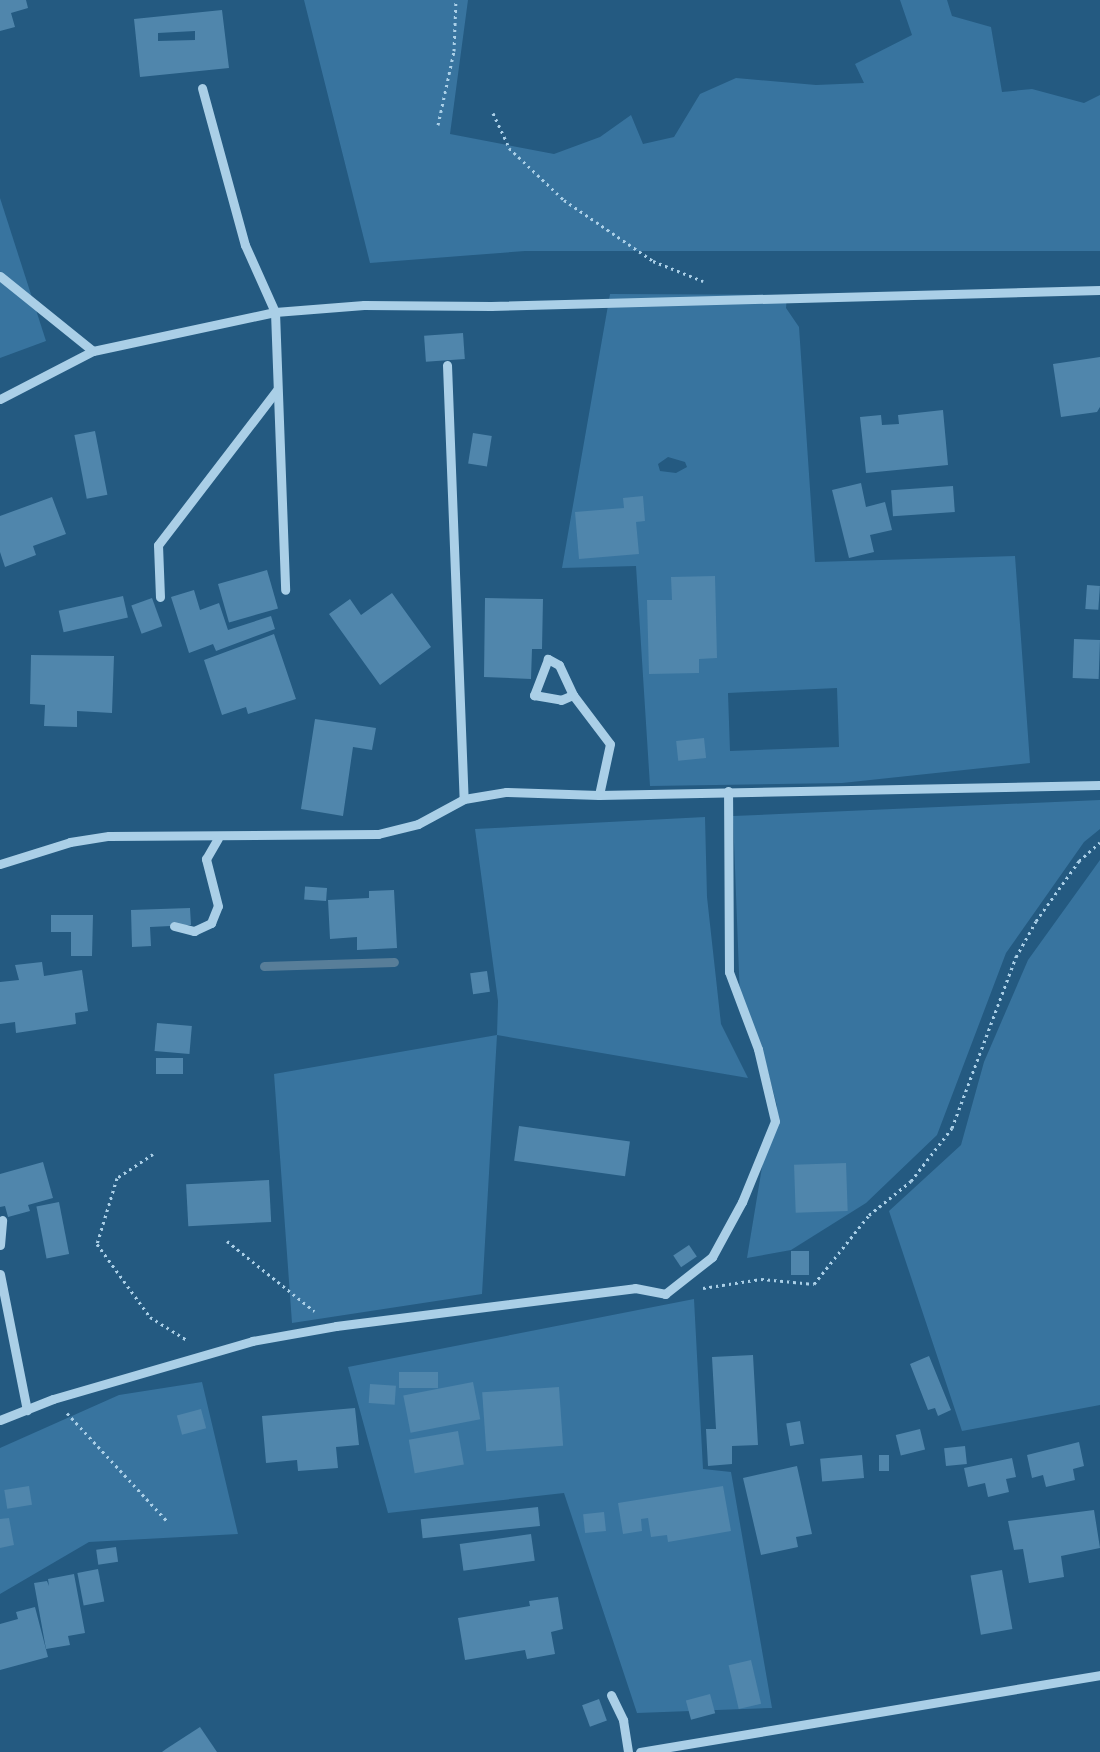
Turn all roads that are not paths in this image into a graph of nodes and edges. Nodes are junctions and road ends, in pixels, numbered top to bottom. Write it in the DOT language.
graph roads {
  1 [pos="202,88"];
  2 [pos="0,276"];
  3 [pos="1100,290"];
  4 [pos="275,312"];
  5 [pos="93,351"];
  6 [pos="447,365"];
  7 [pos="277,390"];
  8 [pos="0,399"];
  9 [pos="285,590"];
  10 [pos="160,597"];
  11 [pos="573,695"];
  12 [pos="1100,785"];
  13 [pos="728,791"];
  14 [pos="598,795"];
  15 [pos="464,799"];
  16 [pos="218,838"];
  17 [pos="0,864"];
  18 [pos="174,926"];
  19 [pos="2,1220"];
  20 [pos="0,1245"];
  21 [pos="0,1274"];
  22 [pos="27,1410"];
  23 [pos="0,1420"];
  24 [pos="1100,1676"];
  25 [pos="611,1695"];
  26 [pos="628,1752"];
  27 [pos="640,1752"];
  1 -- 4 [label="street"];
  2 -- 5 [label="street"];
  3 -- 4 [label="street"];
  4 -- 5 [label="street"];
  4 -- 7 [label="street"];
  5 -- 8 [label="street"];
  6 -- 15 [label="street"];
  7 -- 9 [label="street"];
  7 -- 10 [label="street"];
  11 -- 11 [label="street"];
  11 -- 14 [label="street"];
  12 -- 13 [label="street"];
  13 -- 14 [label="street"];
  13 -- 22 [label="street"];
  14 -- 15 [label="street"];
  15 -- 16 [label="street"];
  16 -- 17 [label="street"];
  16 -- 18 [label="street"];
  19 -- 20 [label="street"];
  21 -- 22 [label="street"];
  22 -- 23 [label="street"];
  24 -- 27 [label="street"];
  25 -- 26 [label="street"];
}
